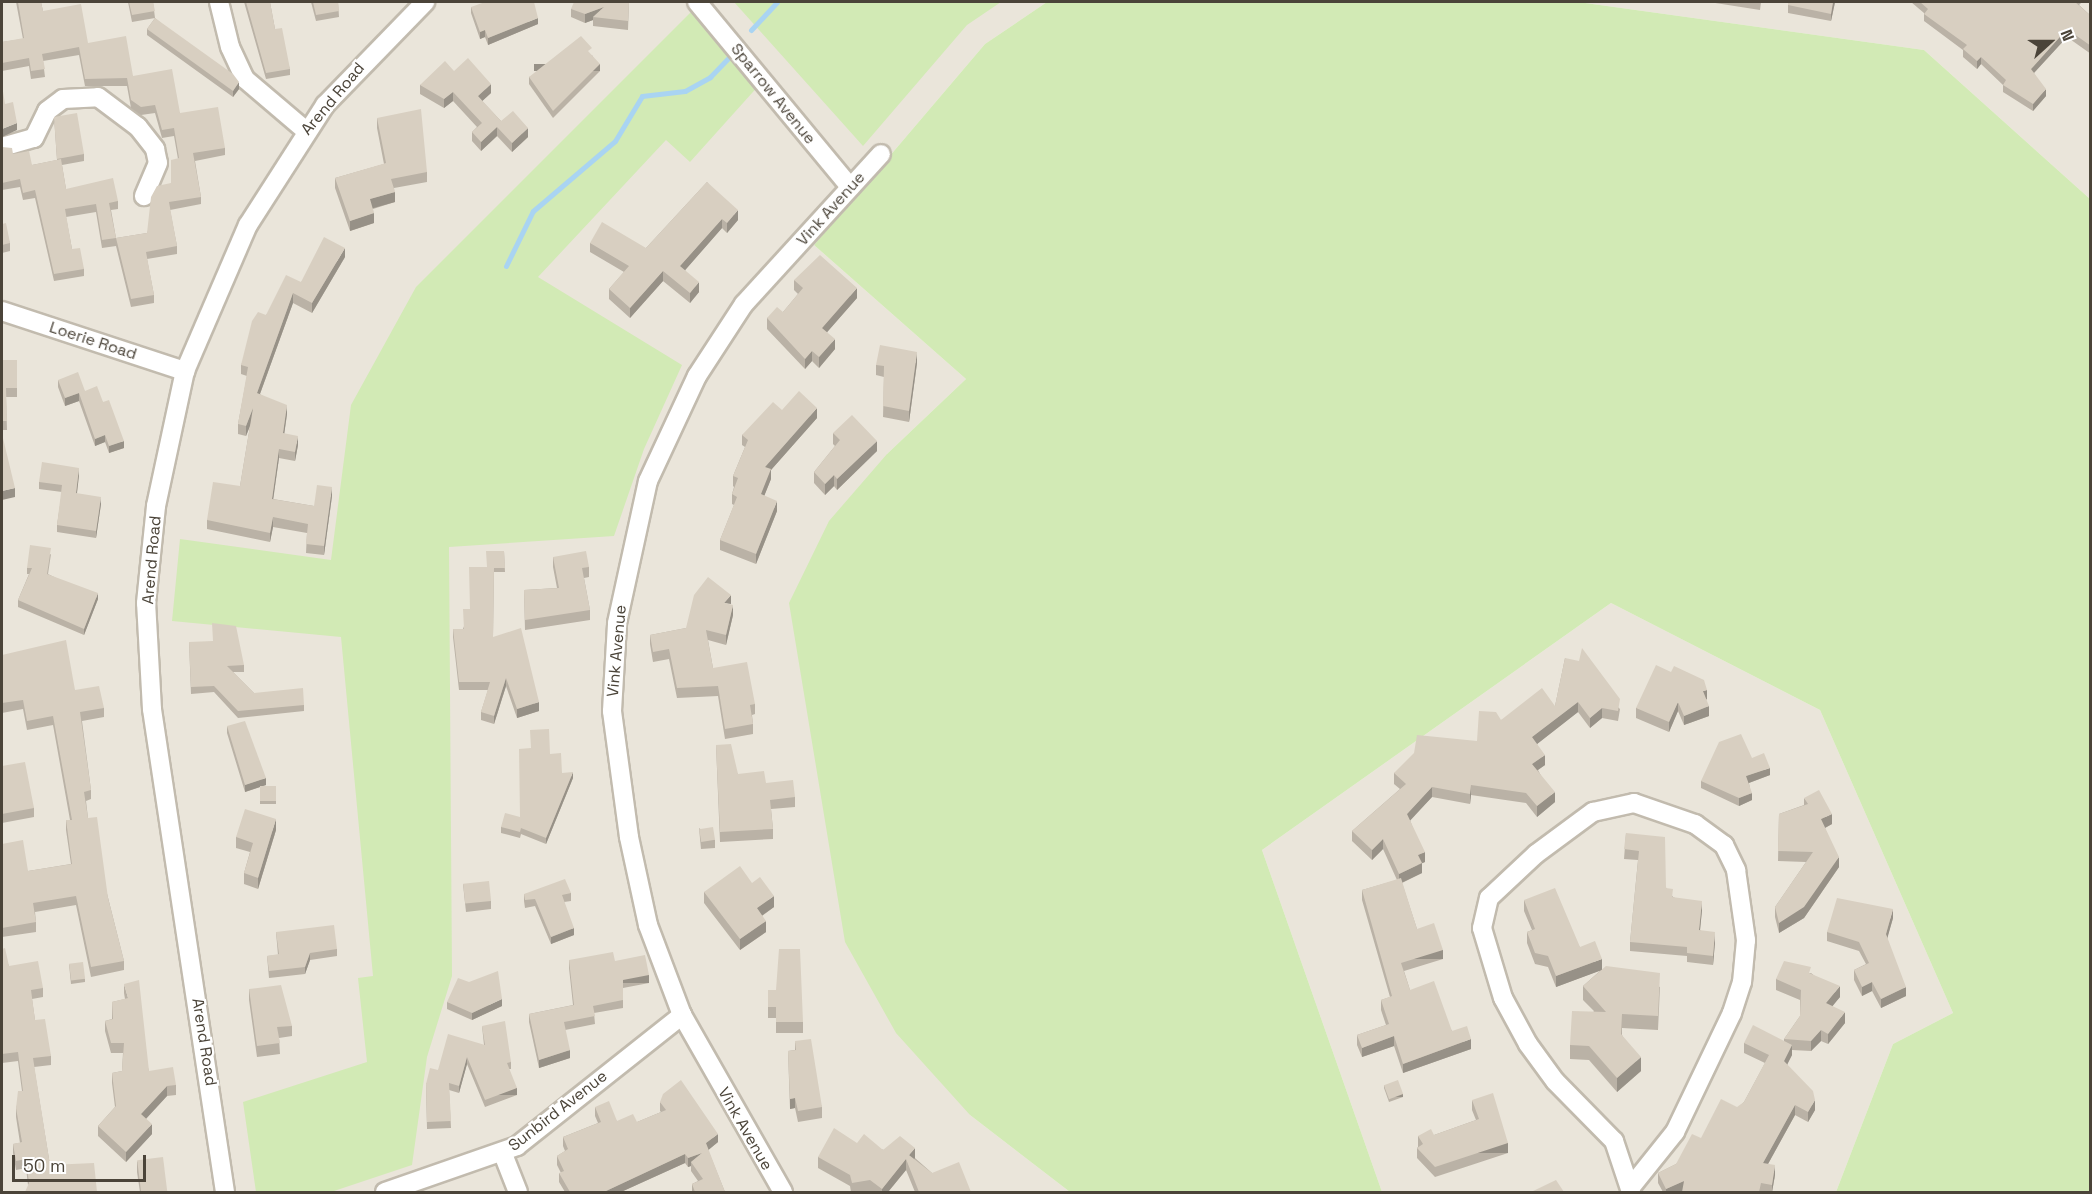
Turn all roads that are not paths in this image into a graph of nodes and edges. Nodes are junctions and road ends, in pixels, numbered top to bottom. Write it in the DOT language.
graph roads {
  1 [pos="219,2"];
  2 [pos="425,2"];
  3 [pos="697,2"];
  4 [pos="305,130"];
  5 [pos="2,147"];
  6 [pos="880,154"];
  7 [pos="850,187"];
  8 [pos="144,196"];
  9 [pos="2,311"];
  10 [pos="185,371"];
  11 [pos="682,1015"];
  12 [pos="503,1154"];
  13 [pos="1631,1190"];
  14 [pos="225,1192"];
  15 [pos="385,1192"];
  16 [pos="518,1192"];
  17 [pos="783,1192"];
  1 -- 4 [label="street"];
  2 -- 4 [label="street, Arend Road"];
  3 -- 7 [label="street, Sparrow Avenue"];
  4 -- 10 [label="street, Arend Road"];
  5 -- 8 [label="street"];
  6 -- 7 [label="street, Vink Avenue"];
  7 -- 11 [label="street, Vink Avenue"];
  9 -- 10 [label="street, Loerie Road"];
  10 -- 14 [label="street, Arend Road"];
  11 -- 12 [label="street, Sunbird Avenue"];
  11 -- 17 [label="street, Vink Avenue"];
  12 -- 15 [label="street, Sunbird Avenue"];
  12 -- 16 [label="street"];
  13 -- 13 [label="street"];
}
